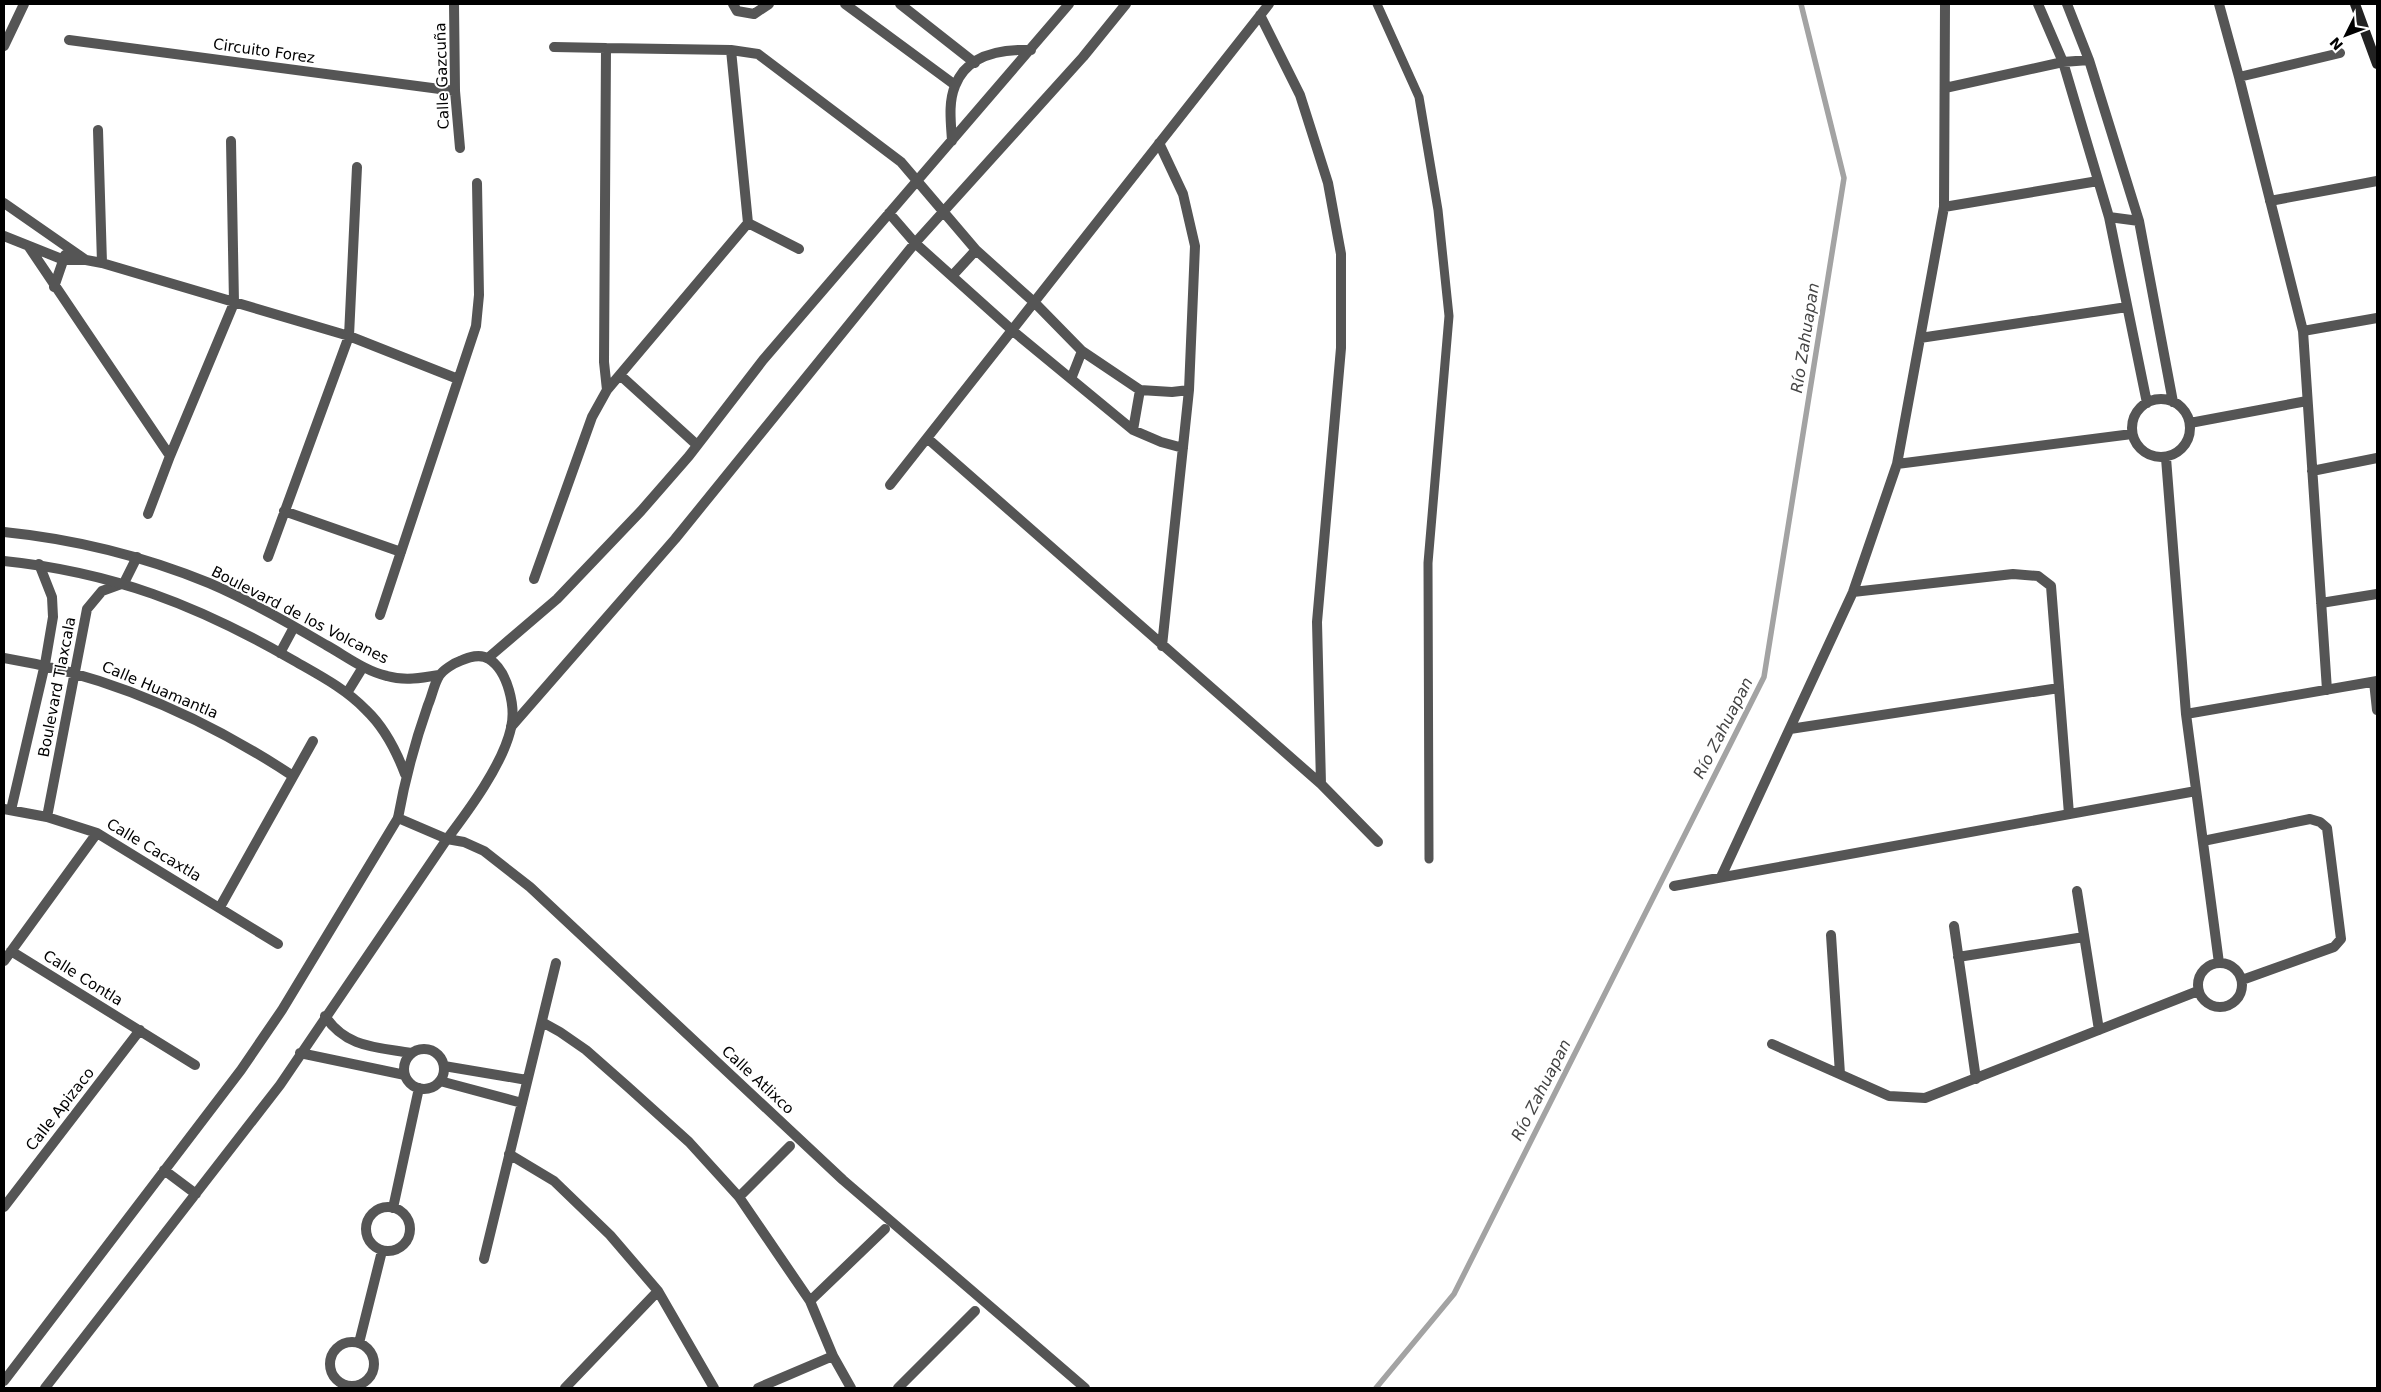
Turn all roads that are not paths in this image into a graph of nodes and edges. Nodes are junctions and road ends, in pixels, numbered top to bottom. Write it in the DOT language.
graph roads {
  1 [pos="24,4"];
  2 [pos="454,4"];
  3 [pos="733,4"];
  4 [pos="769,4"];
  5 [pos="845,4"];
  6 [pos="900,4"];
  7 [pos="1069,4"];
  8 [pos="1126,4"];
  9 [pos="1269,4"];
  10 [pos="1377,4"];
  11 [pos="1945,4"];
  12 [pos="2038,4"];
  13 [pos="2067,4"];
  14 [pos="2219,4"];
  15 [pos="2355,4"];
  16 [pos="1260,15"];
  17 [pos="70,40"];
  18 [pos="4,46"];
  19 [pos="554,47"];
  20 [pos="606,48"];
  21 [pos="731,50"];
  22 [pos="1031,50"];
  23 [pos="2340,53"];
  24 [pos="2089,60"];
  25 [pos="2063,62"];
  26 [pos="975,63"];
  27 [pos="2377,64"];
  28 [pos="2239,77"];
  29 [pos="955,85"];
  30 [pos="1945,88"];
  31 [pos="455,91"];
  32 [pos="98,130"];
  33 [pos="231,140"];
  34 [pos="952,141"];
  35 [pos="1159,143"];
  36 [pos="460,148"];
  37 [pos="357,167"];
  38 [pos="2377,180"];
  39 [pos="2098,181"];
  40 [pos="917,182"];
  41 [pos="477,183"];
  42 [pos="2270,201"];
  43 [pos="4,203"];
  44 [pos="1944,207"];
  45 [pos="943,211"];
  46 [pos="889,213"];
  47 [pos="2109,217"];
  48 [pos="2138,221"];
  49 [pos="748,223"];
  50 [pos="4,236"];
  51 [pos="915,243"];
  52 [pos="68,245"];
  53 [pos="29,247"];
  54 [pos="799,249"];
  55 [pos="976,250"];
  56 [pos="64,260"];
  57 [pos="86,260"];
  58 [pos="102,263"];
  59 [pos="952,276"];
  60 [pos="54,287"];
  61 [pos="234,303"];
  62 [pos="1035,303"];
  63 [pos="2127,307"];
  64 [pos="2377,318"];
  65 [pos="2302,330"];
  66 [pos="1013,331"];
  67 [pos="349,336"];
  68 [pos="1920,338"];
  69 [pos="1082,351"];
  70 [pos="620,375"];
  71 [pos="458,379"];
  72 [pos="1071,379"];
  73 [pos="606,390"];
  74 [pos="1140,390"];
  75 [pos="1189,390"];
  76 [pos="2307,401"];
  77 [pos="2147,402"];
  78 [pos="2173,402"];
  79 [pos="2190,423"];
  80 [pos="1133,430"];
  81 [pos="2132,434"];
  82 [pos="927,438"];
  83 [pos="697,445"];
  84 [pos="1183,448"];
  85 [pos="170,456"];
  86 [pos="2166,458"];
  87 [pos="2377,458"];
  88 [pos="1897,464"];
  89 [pos="2312,471"];
  90 [pos="890,485"];
  91 [pos="284,511"];
  92 [pos="148,514"];
  93 [pos="4,532"];
  94 [pos="401,552"];
  95 [pos="138,557"];
  96 [pos="268,557"];
  97 [pos="4,561"];
  98 [pos="39,564"];
  99 [pos="534,579"];
  100 [pos="124,583"];
  101 [pos="1853,592"];
  102 [pos="2377,594"];
  103 [pos="2321,603"];
  104 [pos="380,615"];
  105 [pos="294,627"];
  106 [pos="1162,646"];
  107 [pos="280,653"];
  108 [pos="4,658"];
  109 [pos="488,658"];
  110 [pos="45,664"];
  111 [pos="362,667"];
  112 [pos="76,673"];
  113 [pos="439,675"];
  114 [pos="2375,682"];
  115 [pos="2059,688"];
  116 [pos="2327,690"];
  117 [pos="347,693"];
  118 [pos="2377,710"];
  119 [pos="2186,714"];
  120 [pos="511,727"];
  121 [pos="1790,729"];
  122 [pos="313,741"];
  123 [pos="406,774"];
  124 [pos="293,776"];
  125 [pos="1321,784"];
  126 [pos="2196,792"];
  127 [pos="7,809"];
  128 [pos="2069,814"];
  129 [pos="46,817"];
  130 [pos="398,818"];
  131 [pos="97,832"];
  132 [pos="446,839"];
  133 [pos="2203,840"];
  134 [pos="1378,842"];
  135 [pos="1429,859"];
  136 [pos="1721,877"];
  137 [pos="1674,886"];
  138 [pos="2077,892"];
  139 [pos="220,907"];
  140 [pos="1954,926"];
  141 [pos="1831,935"];
  142 [pos="2084,936"];
  143 [pos="278,944"];
  144 [pos="11,951"];
  145 [pos="1958,957"];
  146 [pos="4,961"];
  147 [pos="556,963"];
  148 [pos="2219,963"];
  149 [pos="2242,980"];
  150 [pos="2198,990"];
  151 [pos="325,1016"];
  152 [pos="542,1022"];
  153 [pos="140,1030"];
  154 [pos="2100,1030"];
  155 [pos="1772,1044"];
  156 [pos="300,1053"];
  157 [pos="411,1053"];
  158 [pos="195,1065"];
  159 [pos="444,1066"];
  160 [pos="1840,1074"];
  161 [pos="405,1075"];
  162 [pos="1976,1079"];
  163 [pos="527,1080"];
  164 [pos="440,1081"];
  165 [pos="419,1088"];
  166 [pos="522,1104"];
  167 [pos="790,1146"];
  168 [pos="509,1154"];
  169 [pos="164,1170"];
  170 [pos="196,1194"];
  171 [pos="739,1197"];
  172 [pos="4,1207"];
  173 [pos="393,1208"];
  174 [pos="885,1229"];
  175 [pos="382,1251"];
  176 [pos="484,1259"];
  177 [pos="658,1291"];
  178 [pos="810,1301"];
  179 [pos="975,1311"];
  180 [pos="359,1343"];
  181 [pos="833,1356"];
  182 [pos="4,1381"];
  183 [pos="345,1387"];
  184 [pos="45,1388"];
  185 [pos="565,1388"];
  186 [pos="714,1388"];
  187 [pos="758,1388"];
  188 [pos="851,1388"];
  189 [pos="898,1388"];
  190 [pos="1085,1388"];
  1 -- 18 [label="street"];
  2 -- 31 [label="street, Calle Gazcuña"];
  3 -- 4 [label="street"];
  5 -- 29 [label="street"];
  6 -- 26 [label="street"];
  7 -- 22 [label="street"];
  8 -- 45 [label="street"];
  9 -- 16 [label="street"];
  10 -- 135 [label="lane"];
  11 -- 30 [label="street"];
  12 -- 25 [label="street"];
  13 -- 24 [label="street"];
  14 -- 28 [label="street"];
  15 -- 27 [label="main road"];
  16 -- 35 [label="street"];
  16 -- 125 [label="street"];
  17 -- 31 [label="street, Circuito Forez"];
  19 -- 20 [label="street"];
  20 -- 21 [label="street"];
  20 -- 73 [label="street"];
  21 -- 40 [label="street"];
  21 -- 49 [label="street"];
  22 -- 26 [label="street"];
  22 -- 34 [label="street"];
  23 -- 28 [label="street"];
  24 -- 25 [label="street"];
  24 -- 48 [label="street"];
  25 -- 30 [label="street"];
  25 -- 39 [label="street"];
  26 -- 29 [label="street"];
  28 -- 42 [label="street"];
  29 -- 34 [label="street"];
  30 -- 44 [label="street"];
  31 -- 36 [label="street, Calle Gazcuña"];
  32 -- 58 [label="street"];
  33 -- 61 [label="street"];
  34 -- 40 [label="street"];
  35 -- 62 [label="street"];
  35 -- 75 [label="street"];
  37 -- 67 [label="street"];
  38 -- 42 [label="street"];
  39 -- 44 [label="street"];
  39 -- 47 [label="street"];
  40 -- 45 [label="street"];
  40 -- 46 [label="street"];
  41 -- 71 [label="street"];
  42 -- 65 [label="street"];
  43 -- 52 [label="street"];
  44 -- 68 [label="street"];
  45 -- 51 [label="street"];
  45 -- 55 [label="street"];
  46 -- 51 [label="street"];
  46 -- 83 [label="street"];
  47 -- 48 [label="street"];
  47 -- 63 [label="street"];
  48 -- 78 [label="street"];
  49 -- 54 [label="street"];
  49 -- 70 [label="street"];
  50 -- 53 [label="street"];
  51 -- 59 [label="street"];
  51 -- 120 [label="street"];
  52 -- 56 [label="street"];
  52 -- 57 [label="street"];
  53 -- 56 [label="street"];
  53 -- 60 [label="street"];
  55 -- 59 [label="street"];
  55 -- 62 [label="street"];
  56 -- 57 [label="street"];
  56 -- 60 [label="street"];
  57 -- 58 [label="street"];
  58 -- 61 [label="street"];
  59 -- 66 [label="street"];
  60 -- 85 [label="street"];
  61 -- 67 [label="street"];
  61 -- 85 [label="street"];
  62 -- 66 [label="street"];
  62 -- 69 [label="street"];
  63 -- 68 [label="street"];
  63 -- 77 [label="street"];
  64 -- 65 [label="street"];
  65 -- 76 [label="street"];
  66 -- 72 [label="street"];
  66 -- 82 [label="street"];
  67 -- 71 [label="street"];
  67 -- 91 [label="street"];
  68 -- 88 [label="street"];
  69 -- 72 [label="street"];
  69 -- 74 [label="street"];
  70 -- 73 [label="street"];
  70 -- 83 [label="street"];
  71 -- 94 [label="street"];
  72 -- 80 [label="street"];
  73 -- 99 [label="street"];
  74 -- 75 [label="street"];
  74 -- 80 [label="street"];
  75 -- 84 [label="street"];
  76 -- 79 [label="street"];
  76 -- 89 [label="street"];
  77 -- 78 [label="street"];
  77 -- 81 [label="street"];
  78 -- 79 [label="street"];
  79 -- 86 [label="street"];
  80 -- 84 [label="street"];
  81 -- 86 [label="street"];
  81 -- 88 [label="street"];
  82 -- 90 [label="street"];
  82 -- 106 [label="street"];
  83 -- 109 [label="street"];
  84 -- 106 [label="street"];
  85 -- 92 [label="street"];
  86 -- 119 [label="street"];
  87 -- 89 [label="street"];
  88 -- 101 [label="street"];
  89 -- 103 [label="street"];
  91 -- 94 [label="street"];
  91 -- 96 [label="street"];
  93 -- 95 [label="street, Boulevard de los Volcanes"];
  94 -- 104 [label="street"];
  95 -- 100 [label="street"];
  95 -- 105 [label="street, Boulevard de los Volcanes"];
  97 -- 98 [label="street"];
  98 -- 100 [label="street"];
  98 -- 110 [label="street, Boulevard Tlaxcala"];
  100 -- 107 [label="street"];
  100 -- 112 [label="street, Boulevard Tlaxcala"];
  101 -- 115 [label="street"];
  101 -- 121 [label="street"];
  102 -- 103 [label="street"];
  103 -- 116 [label="street"];
  105 -- 107 [label="street"];
  105 -- 111 [label="street, Boulevard de los Volcanes"];
  106 -- 125 [label="street"];
  107 -- 117 [label="street"];
  108 -- 110 [label="street, Calle Huamantla"];
  109 -- 113 [label="street"];
  109 -- 120 [label="street"];
  110 -- 112 [label="street, Calle Huamantla"];
  110 -- 127 [label="street, Boulevard Tlaxcala"];
  111 -- 113 [label="street, Boulevard de los Volcanes"];
  111 -- 117 [label="street"];
  112 -- 124 [label="street, Calle Huamantla"];
  112 -- 129 [label="street, Boulevard Tlaxcala"];
  113 -- 123 [label="street"];
  114 -- 116 [label="street"];
  114 -- 118 [label="street"];
  115 -- 121 [label="street"];
  115 -- 128 [label="street"];
  116 -- 119 [label="street"];
  117 -- 123 [label="street"];
  119 -- 126 [label="street"];
  120 -- 132 [label="street"];
  121 -- 136 [label="street"];
  122 -- 124 [label="street"];
  123 -- 130 [label="street"];
  124 -- 139 [label="street"];
  125 -- 134 [label="street"];
  126 -- 128 [label="street"];
  126 -- 133 [label="street"];
  127 -- 129 [label="street, Calle Cacaxtla"];
  128 -- 136 [label="street"];
  129 -- 131 [label="street, Calle Cacaxtla"];
  130 -- 132 [label="street, Calle Atlixco"];
  130 -- 169 [label="street"];
  131 -- 139 [label="street, Calle Cacaxtla"];
  131 -- 144 [label="street"];
  132 -- 151 [label="street"];
  132 -- 190 [label="street, Calle Atlixco"];
  133 -- 148 [label="street"];
  133 -- 149 [label="street"];
  136 -- 137 [label="street"];
  138 -- 142 [label="street"];
  139 -- 143 [label="street, Calle Cacaxtla"];
  140 -- 145 [label="street"];
  141 -- 160 [label="street"];
  142 -- 145 [label="street"];
  142 -- 154 [label="street"];
  144 -- 146 [label="street"];
  144 -- 153 [label="street, Calle Contla"];
  145 -- 162 [label="street"];
  147 -- 152 [label="street"];
  148 -- 149 [label="street"];
  148 -- 150 [label="street"];
  149 -- 150 [label="street"];
  150 -- 154 [label="street"];
  151 -- 156 [label="street"];
  151 -- 157 [label="street"];
  152 -- 163 [label="street"];
  152 -- 171 [label="street"];
  153 -- 158 [label="street, Calle Contla"];
  153 -- 172 [label="street, Calle Apizaco"];
  154 -- 162 [label="street"];
  155 -- 160 [label="street"];
  156 -- 161 [label="street"];
  156 -- 170 [label="street"];
  157 -- 159 [label="street"];
  157 -- 161 [label="street"];
  159 -- 163 [label="street"];
  159 -- 164 [label="street"];
  160 -- 162 [label="street"];
  161 -- 165 [label="street"];
  163 -- 166 [label="street"];
  164 -- 165 [label="street"];
  164 -- 166 [label="street"];
  165 -- 173 [label="street"];
  166 -- 168 [label="street"];
  167 -- 171 [label="street"];
  168 -- 176 [label="street"];
  168 -- 177 [label="street"];
  169 -- 170 [label="street"];
  169 -- 182 [label="street"];
  170 -- 184 [label="street"];
  171 -- 178 [label="street"];
  173 -- 175 [label="street"];
  173 -- 175 [label="street"];
  174 -- 178 [label="street"];
  175 -- 180 [label="street"];
  177 -- 185 [label="street"];
  177 -- 186 [label="street"];
  178 -- 181 [label="street"];
  179 -- 189 [label="street"];
  180 -- 183 [label="street"];
  180 -- 183 [label="street"];
  181 -- 187 [label="street"];
  181 -- 188 [label="street"];
}
